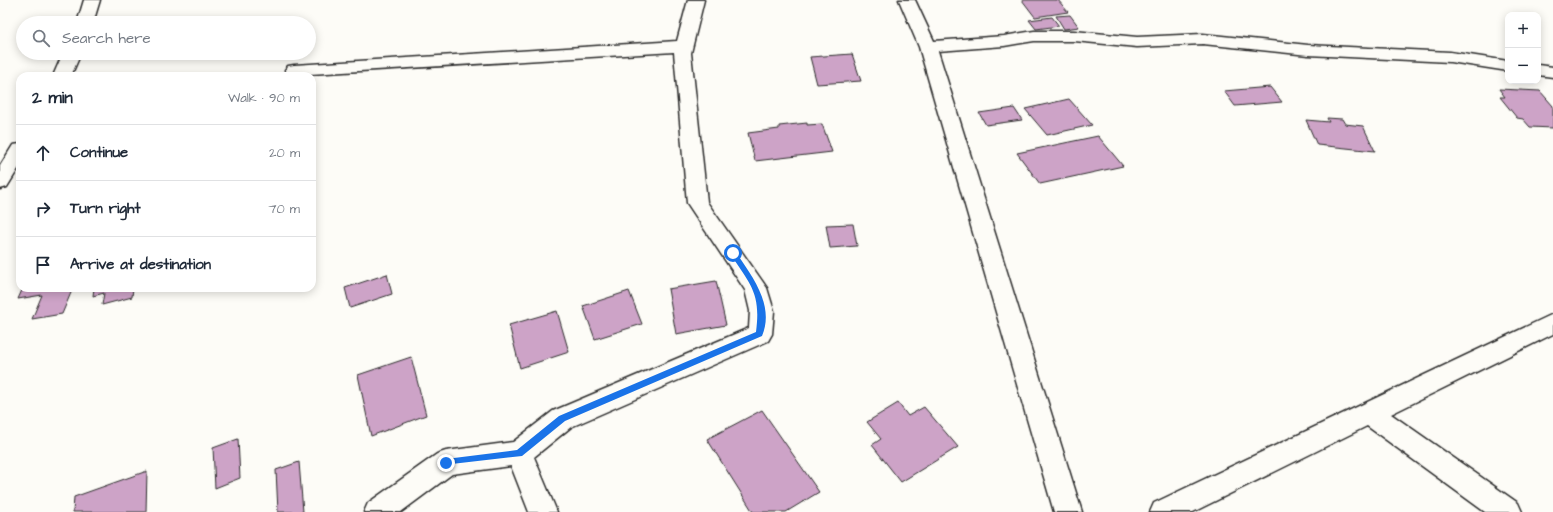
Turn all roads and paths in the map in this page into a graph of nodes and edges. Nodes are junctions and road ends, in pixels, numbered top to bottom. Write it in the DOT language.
graph roads {
  1 [pos="92,0"];
  2 [pos="696,0"];
  3 [pos="906,0"];
  4 [pos="87,16"];
  5 [pos="684,46"];
  6 [pos="928,47"];
  7 [pos="69,60"];
  8 [pos="1505,66"];
  9 [pos="294,70"];
  10 [pos="1541,70"];
  11 [pos="64,72"];
  12 [pos="1553,72"];
  13 [pos="16,156"];
  14 [pos="0,182"];
  15 [pos="1553,323"];
  16 [pos="1369,413"];
  17 [pos="519,453"];
  18 [pos="378,512"];
  19 [pos="543,512"];
  20 [pos="1068,512"];
  21 [pos="1164,512"];
  22 [pos="1508,512"];
  1 -- 4 [label="street"];
  2 -- 5 [label="street"];
  3 -- 6 [label="street"];
  5 -- 9 [label="street"];
  5 -- 17 [label="street"];
  6 -- 8 [label="street"];
  6 -- 20 [label="street"];
  7 -- 11 [label="street"];
  10 -- 12 [label="street"];
  13 -- 14 [label="street"];
  15 -- 16 [label="street"];
  16 -- 21 [label="street"];
  16 -- 22 [label="street"];
  17 -- 18 [label="street"];
  17 -- 19 [label="street"];
}
